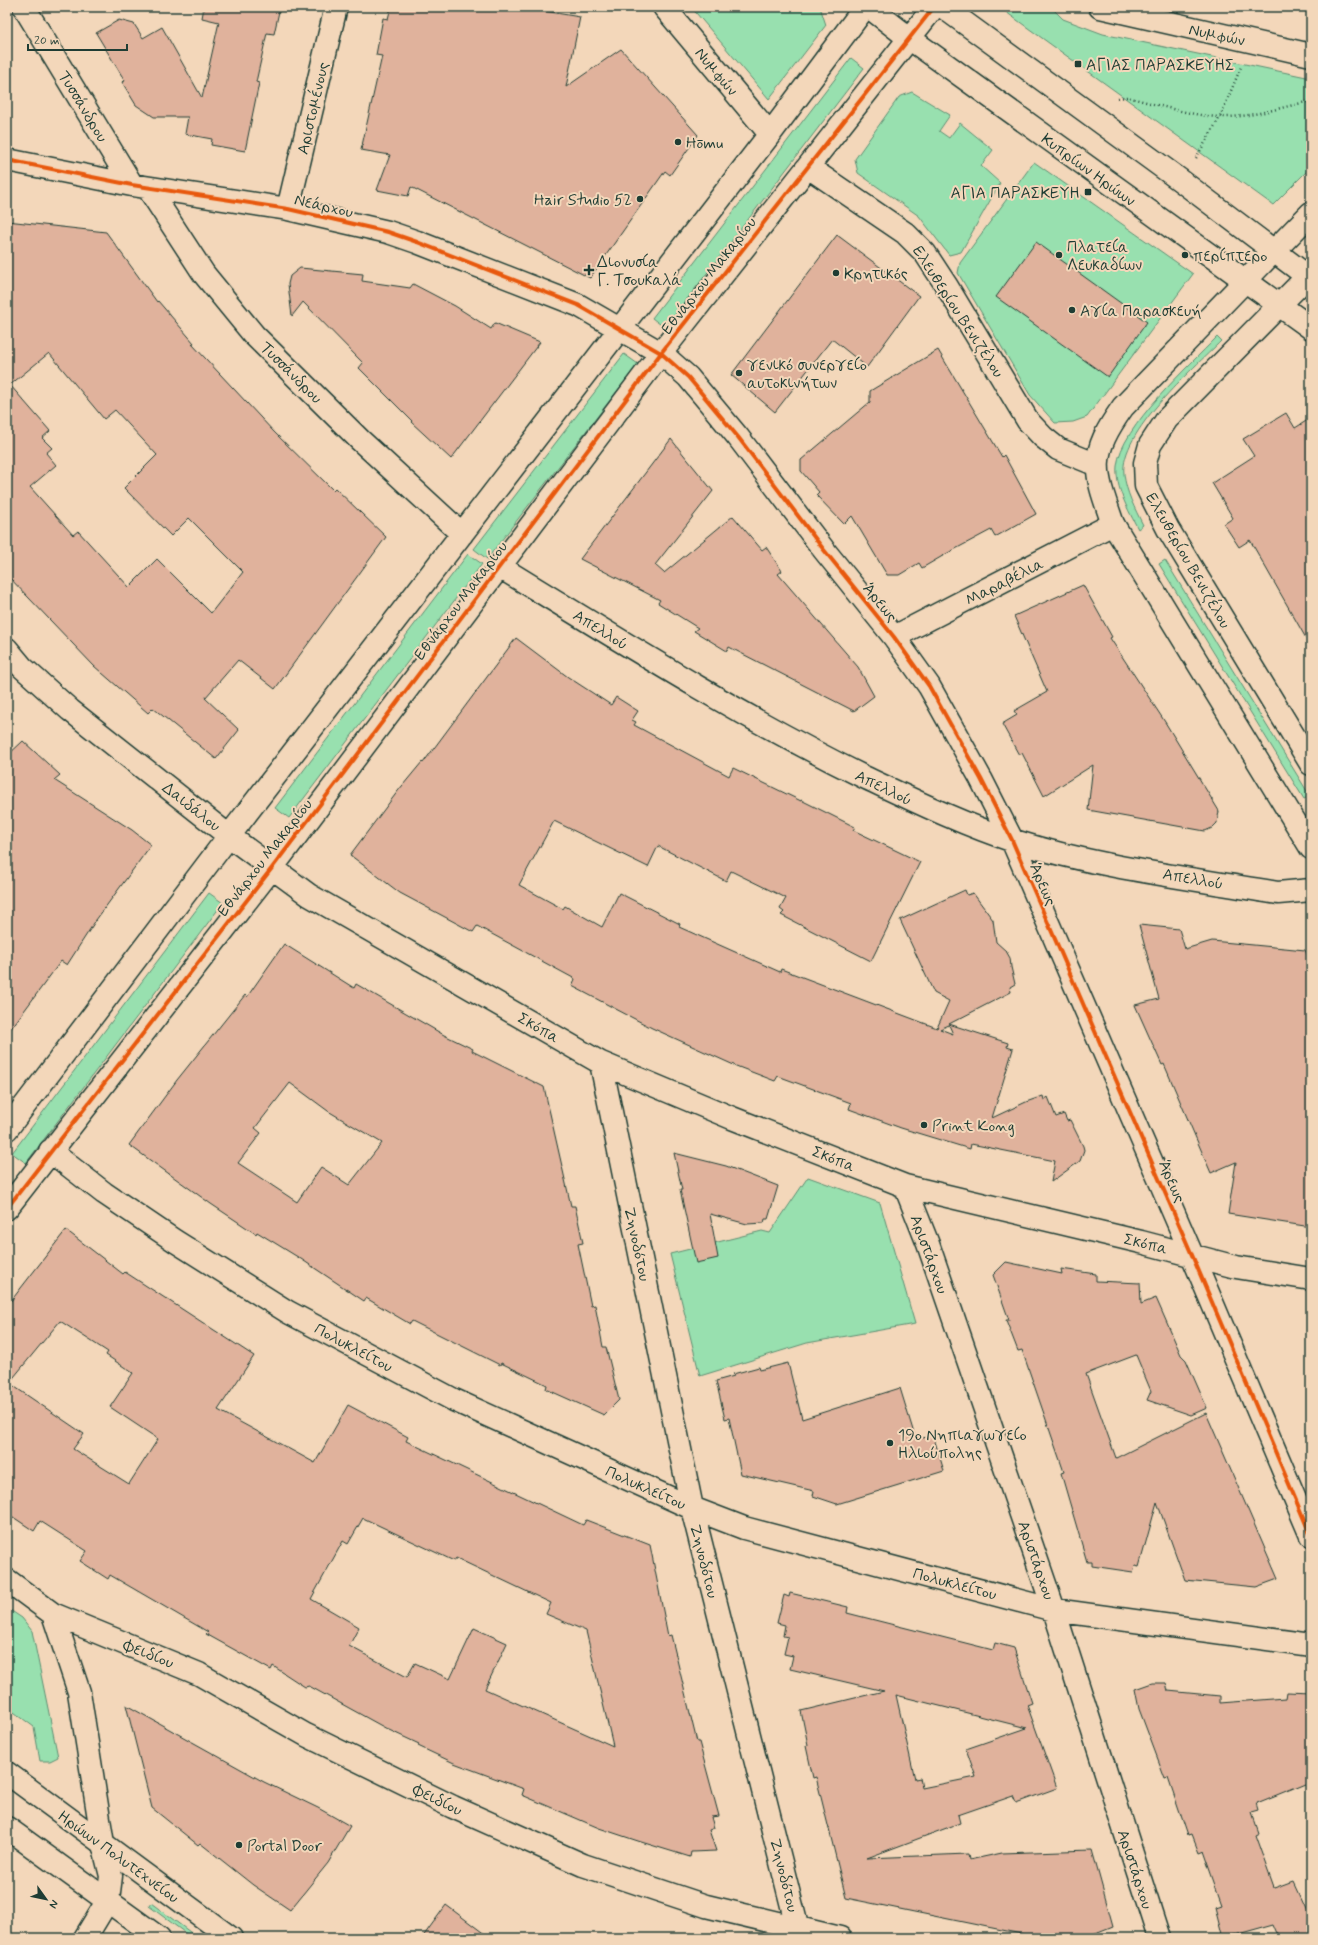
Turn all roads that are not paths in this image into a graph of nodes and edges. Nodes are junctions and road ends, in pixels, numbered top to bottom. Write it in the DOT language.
graph roads {
  1 [pos="24,7"];
  2 [pos="336,7"];
  3 [pos="664,7"];
  4 [pos="865,7"];
  5 [pos="869,7"];
  6 [pos="934,7"];
  7 [pos="943,7"];
  8 [pos="1100,7"];
  9 [pos="909,38"];
  10 [pos="1311,55"];
  11 [pos="770,134"];
  12 [pos="7,160"];
  13 [pos="808,167"];
  14 [pos="140,187"];
  15 [pos="288,209"];
  16 [pos="1311,213"];
  17 [pos="1274,251"];
  18 [pos="1310,276"];
  19 [pos="1245,281"];
  20 [pos="1280,306"];
  21 [pos="620,328"];
  22 [pos="1311,328"];
  23 [pos="661,354"];
  24 [pos="1097,465"];
  25 [pos="1113,524"];
  26 [pos="462,534"];
  27 [pos="500,567"];
  28 [pos="894,637"];
  29 [pos="7,649"];
  30 [pos="1311,764"];
  31 [pos="229,836"];
  32 [pos="1012,840"];
  33 [pos="1311,848"];
  34 [pos="272,868"];
  35 [pos="1311,890"];
  36 [pos="393,942"];
  37 [pos="601,1063"];
  38 [pos="9,1121"];
  39 [pos="50,1151"];
  40 [pos="905,1186"];
  41 [pos="7,1208"];
  42 [pos="1192,1255"];
  43 [pos="1311,1279"];
  44 [pos="692,1508"];
  45 [pos="1311,1536"];
  46 [pos="7,1580"];
  47 [pos="1054,1610"];
  48 [pos="53,1614"];
  49 [pos="1311,1645"];
  50 [pos="7,1773"];
  51 [pos="7,1828"];
  52 [pos="103,1844"];
  53 [pos="108,1900"];
  54 [pos="799,1933"];
  55 [pos="85,1938"];
  56 [pos="159,1938"];
  57 [pos="231,1938"];
  58 [pos="840,1938"];
  59 [pos="1158,1938"];
  1 -- 14 [label="street, Τυσσάνδρου"];
  2 -- 15 [label="street, Αριστομένους"];
  3 -- 11 [label="street, Νυμφών"];
  4 -- 11 [label="street"];
  5 -- 9 [label="street, Κυπρίων Ηρώων"];
  6 -- 9 [label="street, Εθνάρχου Μακαρίου"];
  7 -- 17 [label="street"];
  8 -- 10 [label="street, Νυμφών"];
  9 -- 13 [label="street, Εθνάρχου Μακαρίου"];
  9 -- 19 [label="street, Κυπρίων Ηρώων"];
  11 -- 21 [label="street"];
  12 -- 14 [label="street, Νεάρχου"];
  13 -- 23 [label="street, Εθνάρχου Μακαρίου"];
  13 -- 24 [label="street, Ελευθερίου Βενιζέλου"];
  14 -- 15 [label="street, Νεάρχου"];
  14 -- 26 [label="street, Τυσσάνδρου"];
  15 -- 21 [label="street, Νεάρχου"];
  16 -- 17 [label="street"];
  17 -- 18 [label="street"];
  17 -- 19 [label="street"];
  18 -- 20 [label="street, Ελευθερίου Βενιζέλου"];
  19 -- 20 [label="street, Κυπρίων Ηρώων"];
  19 -- 24 [label="street"];
  20 -- 22 [label="street, Κυπρίων Ηρώων"];
  20 -- 30 [label="street, Ελευθερίου Βενιζέλου"];
  21 -- 23 [label="street, Άρεως"];
  21 -- 26 [label="street"];
  23 -- 27 [label="street, Εθνάρχου Μακαρίου"];
  23 -- 28 [label="street, Άρεως"];
  24 -- 25 [label="street"];
  25 -- 28 [label="street, Μαραβέλια"];
  25 -- 33 [label="street"];
  26 -- 31 [label="street"];
  27 -- 32 [label="street, Απελλού"];
  27 -- 34 [label="street, Εθνάρχου Μακαρίου"];
  28 -- 32 [label="street, Άρεως"];
  29 -- 31 [label="street, Δαιδάλου"];
  31 -- 34 [label="street, Δαιδάλου"];
  31 -- 38 [label="street"];
  32 -- 35 [label="street, Απελλού"];
  32 -- 42 [label="street, Άρεως"];
  34 -- 36 [label="street, Δαιδάλου"];
  34 -- 39 [label="street, Εθνάρχου Μακαρίου"];
  36 -- 37 [label="street, Σκόπα"];
  37 -- 40 [label="street, Σκόπα"];
  37 -- 44 [label="street, Ζηνοδότου"];
  39 -- 41 [label="street, Εθνάρχου Μακαρίου"];
  39 -- 44 [label="street, Πολυκλείτου"];
  40 -- 42 [label="street, Σκόπα"];
  40 -- 47 [label="street, Αριστάρχου"];
  42 -- 43 [label="street, Σκόπα"];
  42 -- 45 [label="street, Άρεως"];
  44 -- 47 [label="street, Πολυκλείτου"];
  44 -- 54 [label="street, Ζηνοδότου"];
  46 -- 48 [label="street, Φειδίου"];
  47 -- 49 [label="street, Πολυκλείτου"];
  47 -- 59 [label="street, Αριστάρχου"];
  48 -- 52 [label="street"];
  48 -- 54 [label="street, Φειδίου"];
  50 -- 52 [label="street, Ηρώων Πολυτεχνείου"];
  51 -- 53 [label="street"];
  52 -- 53 [label="street"];
  52 -- 57 [label="street, Ηρώων Πολυτεχνείου"];
  53 -- 55 [label="street"];
  53 -- 56 [label="street"];
  54 -- 58 [label="street, Φειδίου"];
}
